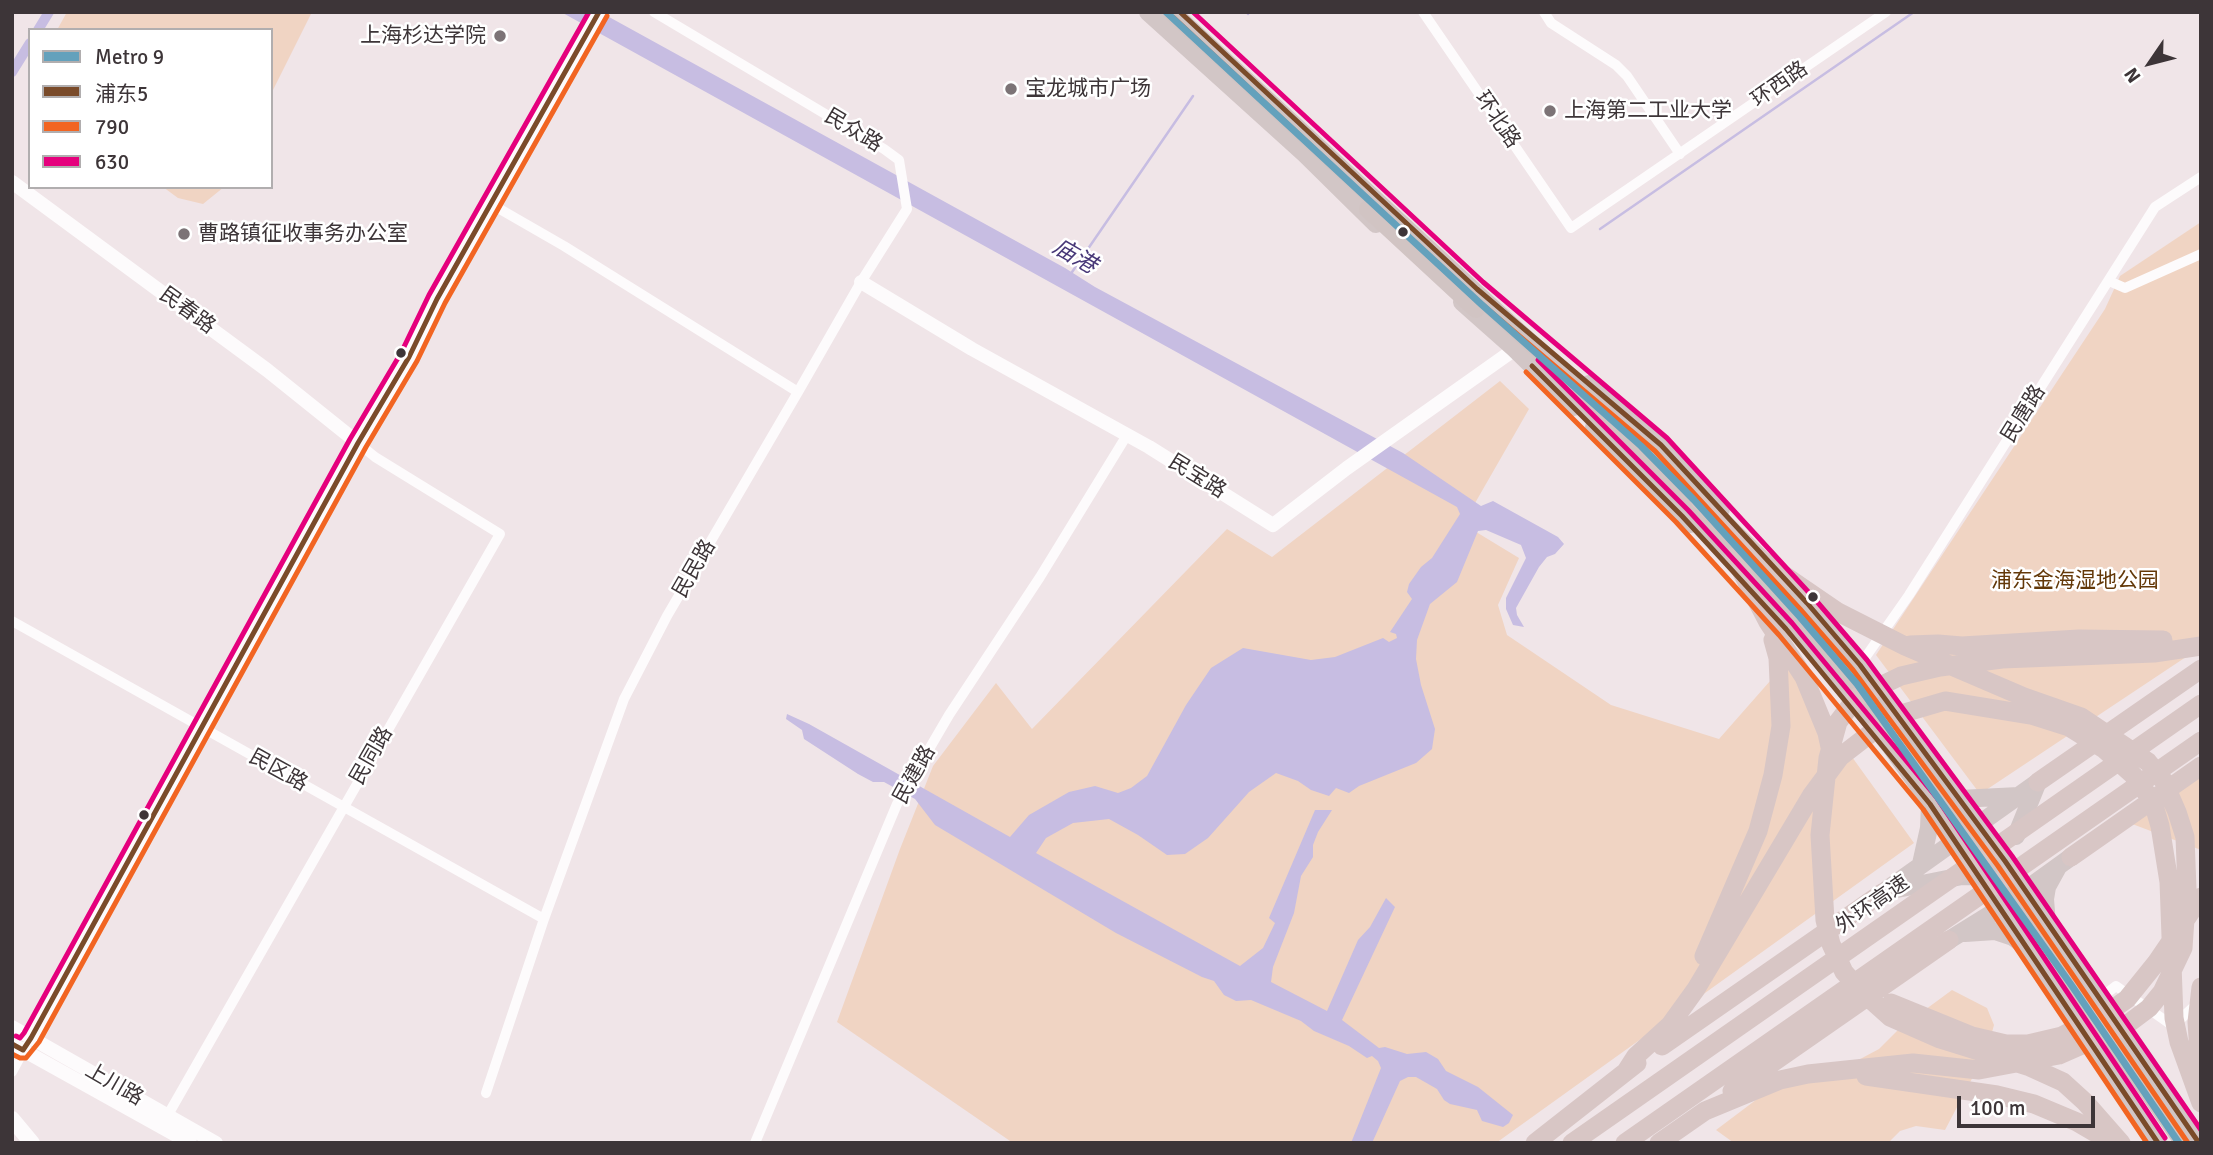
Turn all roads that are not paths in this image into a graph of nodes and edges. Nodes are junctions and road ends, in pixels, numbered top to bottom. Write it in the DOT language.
graph roads {
  1 [pos="599,12"];
  2 [pos="654,12"];
  3 [pos="1148,12"];
  4 [pos="1156,12"];
  5 [pos="1172,12"];
  6 [pos="1180,12"];
  7 [pos="1423,12"];
  8 [pos="1544,12"];
  9 [pos="1886,12"];
  10 [pos="1680,154"];
  11 [pos="2201,177"];
  12 [pos="12,182"];
  13 [pos="491,205"];
  14 [pos="1571,228"];
  15 [pos="2201,254"];
  16 [pos="2109,281"];
  17 [pos="861,282"];
  18 [pos="1515,349"];
  19 [pos="798,392"];
  20 [pos="1127,435"];
  21 [pos="358,443"];
  22 [pos="1700,500"];
  23 [pos="1734,557"];
  24 [pos="12,621"];
  25 [pos="1768,622"];
  26 [pos="2201,640"];
  27 [pos="1905,646"];
  28 [pos="2201,646"];
  29 [pos="2081,648"];
  30 [pos="1860,665"];
  31 [pos="2201,669"];
  32 [pos="2201,704"];
  33 [pos="201,728"];
  34 [pos="2201,741"];
  35 [pos="2201,766"];
  36 [pos="2038,782"];
  37 [pos="2019,796"];
  38 [pos="1959,799"];
  39 [pos="1930,804"];
  40 [pos="342,807"];
  41 [pos="1981,831"];
  42 [pos="1957,847"];
  43 [pos="1984,860"];
  44 [pos="2065,861"];
  45 [pos="1921,864"];
  46 [pos="1993,872"];
  47 [pos="2021,887"];
  48 [pos="1882,892"];
  49 [pos="1742,893"];
  50 [pos="2201,897"];
  51 [pos="1997,905"];
  52 [pos="544,919"];
  53 [pos="2047,924"];
  54 [pos="1955,937"];
  55 [pos="2033,956"];
  56 [pos="2201,987"];
  57 [pos="2099,999"];
  58 [pos="2201,1000"];
  59 [pos="12,1027"];
  60 [pos="22,1044"];
  61 [pos="1626,1070"];
  62 [pos="12,1072"];
  63 [pos="1844,1072"];
  64 [pos="2201,1082"];
  65 [pos="486,1093"];
  66 [pos="1721,1103"];
  67 [pos="2201,1103"];
  68 [pos="12,1119"];
  69 [pos="164,1121"];
  70 [pos="12,1136"];
  71 [pos="18,1143"];
  72 [pos="32,1143"];
  73 [pos="190,1143"];
  74 [pos="216,1143"];
  75 [pos="755,1143"];
  76 [pos="1535,1143"];
  77 [pos="1572,1143"];
  78 [pos="1625,1143"];
  79 [pos="1659,1143"];
  80 [pos="2113,1143"];
  81 [pos="2121,1143"];
  82 [pos="2158,1143"];
  83 [pos="2169,1143"];
  84 [pos="2184,1143"];
  85 [pos="2199,1143"];
  1 -- 13 [label="street"];
  2 -- 17 [label="street, 民众路"];
  3 -- 18 [label="main road"];
  4 -- 23 [label="highway"];
  5 -- 22 [label="highway"];
  6 -- 30 [label="main road"];
  7 -- 14 [label="street, 环北路"];
  8 -- 10 [label="street"];
  9 -- 10 [label="street, 环西路"];
  10 -- 14 [label="street, 环西路"];
  11 -- 16 [label="street, 民唐路"];
  12 -- 21 [label="street, 民春路"];
  13 -- 19 [label="street"];
  13 -- 21 [label="street"];
  15 -- 16 [label="street"];
  16 -- 30 [label="street, 民唐路"];
  17 -- 19 [label="street, 民众路"];
  17 -- 20 [label="street, 民宝路"];
  18 -- 20 [label="street, 民宝路"];
  18 -- 39 [label="main road"];
  19 -- 52 [label="street, 民民路"];
  20 -- 75 [label="street, 民建路"];
  21 -- 33 [label="street"];
  21 -- 40 [label="street, 民同路"];
  22 -- 27 [label="highway"];
  22 -- 84 [label="highway"];
  23 -- 25 [label="highway"];
  23 -- 83 [label="highway"];
  24 -- 33 [label="street, 民区路"];
  25 -- 49 [label="highway"];
  25 -- 50 [label="highway"];
  26 -- 29 [label="highway"];
  27 -- 29 [label="highway"];
  27 -- 63 [label="highway"];
  28 -- 29 [label="highway"];
  29 -- 81 [label="highway"];
  30 -- 38 [label="main road"];
  31 -- 36 [label="highway"];
  32 -- 77 [label="highway, 外环高速"];
  33 -- 40 [label="street, 民区路"];
  33 -- 60 [label="street"];
  34 -- 78 [label="highway"];
  35 -- 44 [label="highway"];
  36 -- 37 [label="main road"];
  36 -- 46 [label="main road"];
  37 -- 38 [label="main road"];
  37 -- 41 [label="main road"];
  38 -- 41 [label="main road"];
  39 -- 42 [label="main road"];
  39 -- 45 [label="main road"];
  40 -- 52 [label="street, 民区路"];
  40 -- 69 [label="street, 民同路"];
  41 -- 42 [label="main road"];
  41 -- 43 [label="main road"];
  41 -- 46 [label="main road"];
  42 -- 43 [label="main road"];
  42 -- 45 [label="main road"];
  42 -- 46 [label="main road"];
  43 -- 46 [label="main road"];
  44 -- 46 [label="main road"];
  44 -- 47 [label="main road"];
  44 -- 53 [label="main road"];
  45 -- 48 [label="main road"];
  46 -- 47 [label="main road"];
  46 -- 48 [label="main road"];
  46 -- 51 [label="main road"];
  46 -- 54 [label="main road"];
  47 -- 51 [label="main road"];
  47 -- 53 [label="main road"];
  48 -- 61 [label="highway"];
  49 -- 61 [label="highway"];
  49 -- 67 [label="highway"];
  51 -- 54 [label="main road"];
  51 -- 55 [label="main road"];
  52 -- 65 [label="street, 民民路"];
  53 -- 57 [label="main road"];
  54 -- 55 [label="main road"];
  54 -- 66 [label="highway"];
  55 -- 82 [label="main road"];
  56 -- 64 [label="highway"];
  57 -- 58 [label="street"];
  57 -- 85 [label="main road"];
  59 -- 60 [label="street, 上川路"];
  60 -- 62 [label="street"];
  60 -- 69 [label="street, 上川路"];
  61 -- 76 [label="highway"];
  63 -- 66 [label="highway"];
  63 -- 80 [label="highway"];
  66 -- 79 [label="highway"];
  68 -- 72 [label="main road"];
  69 -- 73 [label="street, 上川路"];
  69 -- 74 [label="street, 上川路"];
  70 -- 71 [label="main road"];
}
